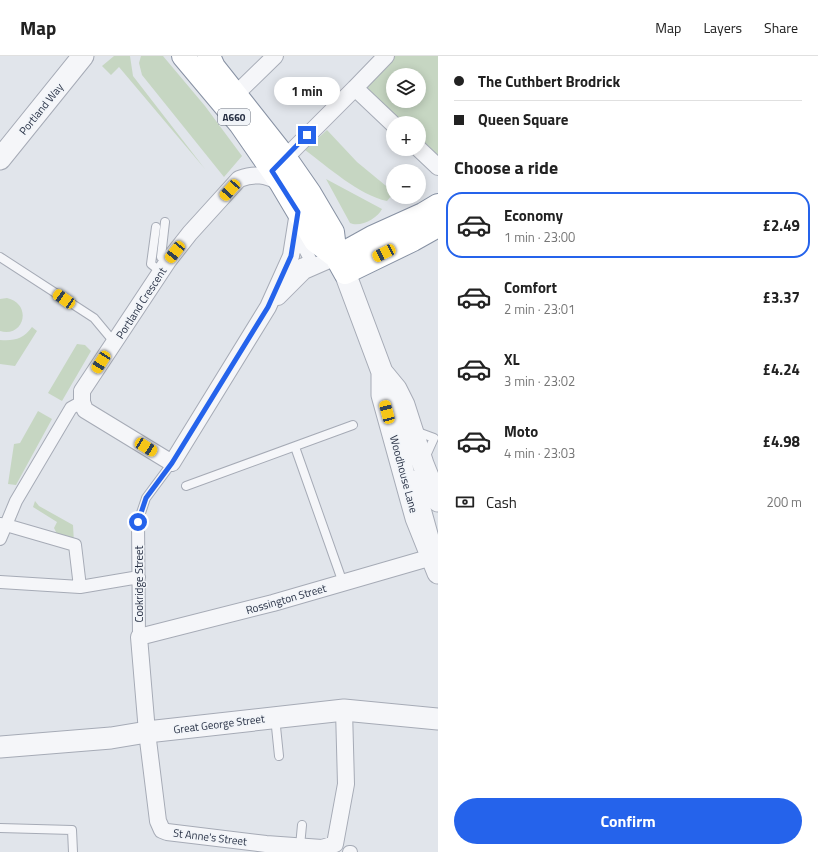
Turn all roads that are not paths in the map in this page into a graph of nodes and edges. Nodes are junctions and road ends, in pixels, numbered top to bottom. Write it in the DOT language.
graph roads {
  1 [pos="183,56"];
  2 [pos="209,56"];
  3 [pos="276,56"];
  4 [pos="386,56"];
  5 [pos="84,57"];
  6 [pos="355,88"];
  7 [pos="235,95"];
  8 [pos="386,117"];
  9 [pos="426,156"];
  10 [pos="0,158"];
  11 [pos="438,167"];
  12 [pos="276,172"];
  13 [pos="438,205"];
  14 [pos="298,212"];
  15 [pos="165,222"];
  16 [pos="438,226"];
  17 [pos="156,227"];
  18 [pos="0,257"];
  19 [pos="340,265"];
  20 [pos="164,266"];
  21 [pos="268,307"];
  22 [pos="114,342"];
  23 [pos="382,372"];
  24 [pos="82,397"];
  25 [pos="353,425"];
  26 [pos="295,447"];
  27 [pos="418,447"];
  28 [pos="172,463"];
  29 [pos="186,486"];
  30 [pos="437,494"];
  31 [pos="138,522"];
  32 [pos="3,525"];
  33 [pos="0,539"];
  34 [pos="436,560"];
  35 [pos="139,577"];
  36 [pos="0,582"];
  37 [pos="343,583"];
  38 [pos="80,587"];
  39 [pos="139,637"];
  40 [pos="438,705"];
  41 [pos="344,710"];
  42 [pos="275,717"];
  43 [pos="412,717"];
  44 [pos="438,719"];
  45 [pos="147,732"];
  46 [pos="0,747"];
  47 [pos="279,756"];
  48 [pos="159,825"];
  49 [pos="302,825"];
  50 [pos="0,828"];
  51 [pos="294,848"];
  52 [pos="342,849"];
  53 [pos="73,852"];
  1 -- 12 [label="highway, Woodhouse Lane / A660"];
  2 -- 7 [label="highway, Woodhouse Lane / A660"];
  3 -- 7 [label="street"];
  4 -- 6 [label="street"];
  5 -- 10 [label="street, Portland Way"];
  6 -- 8 [label="street"];
  6 -- 12 [label="street"];
  7 -- 12 [label="highway, Woodhouse Lane / A660"];
  9 -- 11 [label="street"];
  12 -- 14 [label="highway, Woodhouse Lane / A660"];
  12 -- 19 [label="highway, Woodhouse Lane / A660"];
  12 -- 20 [label="street, Portland Crescent"];
  13 -- 19 [label="highway"];
  14 -- 19 [label="highway, Woodhouse Lane / A660"];
  14 -- 21 [label="street, Cookridge Street"];
  15 -- 20 [label="lane"];
  16 -- 19 [label="highway"];
  17 -- 20 [label="lane"];
  18 -- 22 [label="lane"];
  19 -- 21 [label="street, Cookridge Street"];
  19 -- 23 [label="street, Woodhouse Lane"];
  20 -- 22 [label="street, Portland Crescent"];
  21 -- 28 [label="street, Cookridge Street"];
  22 -- 24 [label="street, Portland Crescent"];
  23 -- 27 [label="street, Woodhouse Lane"];
  23 -- 34 [label="street, Woodhouse Lane"];
  24 -- 28 [label="street"];
  24 -- 32 [label="street, Portland Crescent"];
  25 -- 26 [label="lane"];
  26 -- 29 [label="lane"];
  26 -- 37 [label="lane"];
  27 -- 30 [label="street, Woodhouse Lane"];
  27 -- 34 [label="lane, Woodhouse Lane"];
  28 -- 31 [label="lane, Cookridge Street"];
  31 -- 35 [label="street, Cookridge Street"];
  32 -- 33 [label="street, Portland Crescent"];
  32 -- 38 [label="street"];
  34 -- 37 [label="street, Rossington Street"];
  35 -- 38 [label="street"];
  35 -- 39 [label="street, Cookridge Street"];
  36 -- 38 [label="street"];
  37 -- 39 [label="street, Rossington Street"];
  39 -- 45 [label="street, Cookridge Street"];
  40 -- 43 [label="street"];
  41 -- 42 [label="street, Great George Street"];
  41 -- 43 [label="street, Great George Street"];
  41 -- 52 [label="street"];
  42 -- 45 [label="street, Great George Street"];
  42 -- 47 [label="lane"];
  43 -- 44 [label="street, Great George Street"];
  45 -- 46 [label="street, Great George Street"];
  45 -- 48 [label="street, Cookridge Street"];
  48 -- 51 [label="street, St Anne's Street"];
  49 -- 51 [label="lane"];
  50 -- 53 [label="lane"];
  51 -- 52 [label="street, St Anne's Street"];
}
